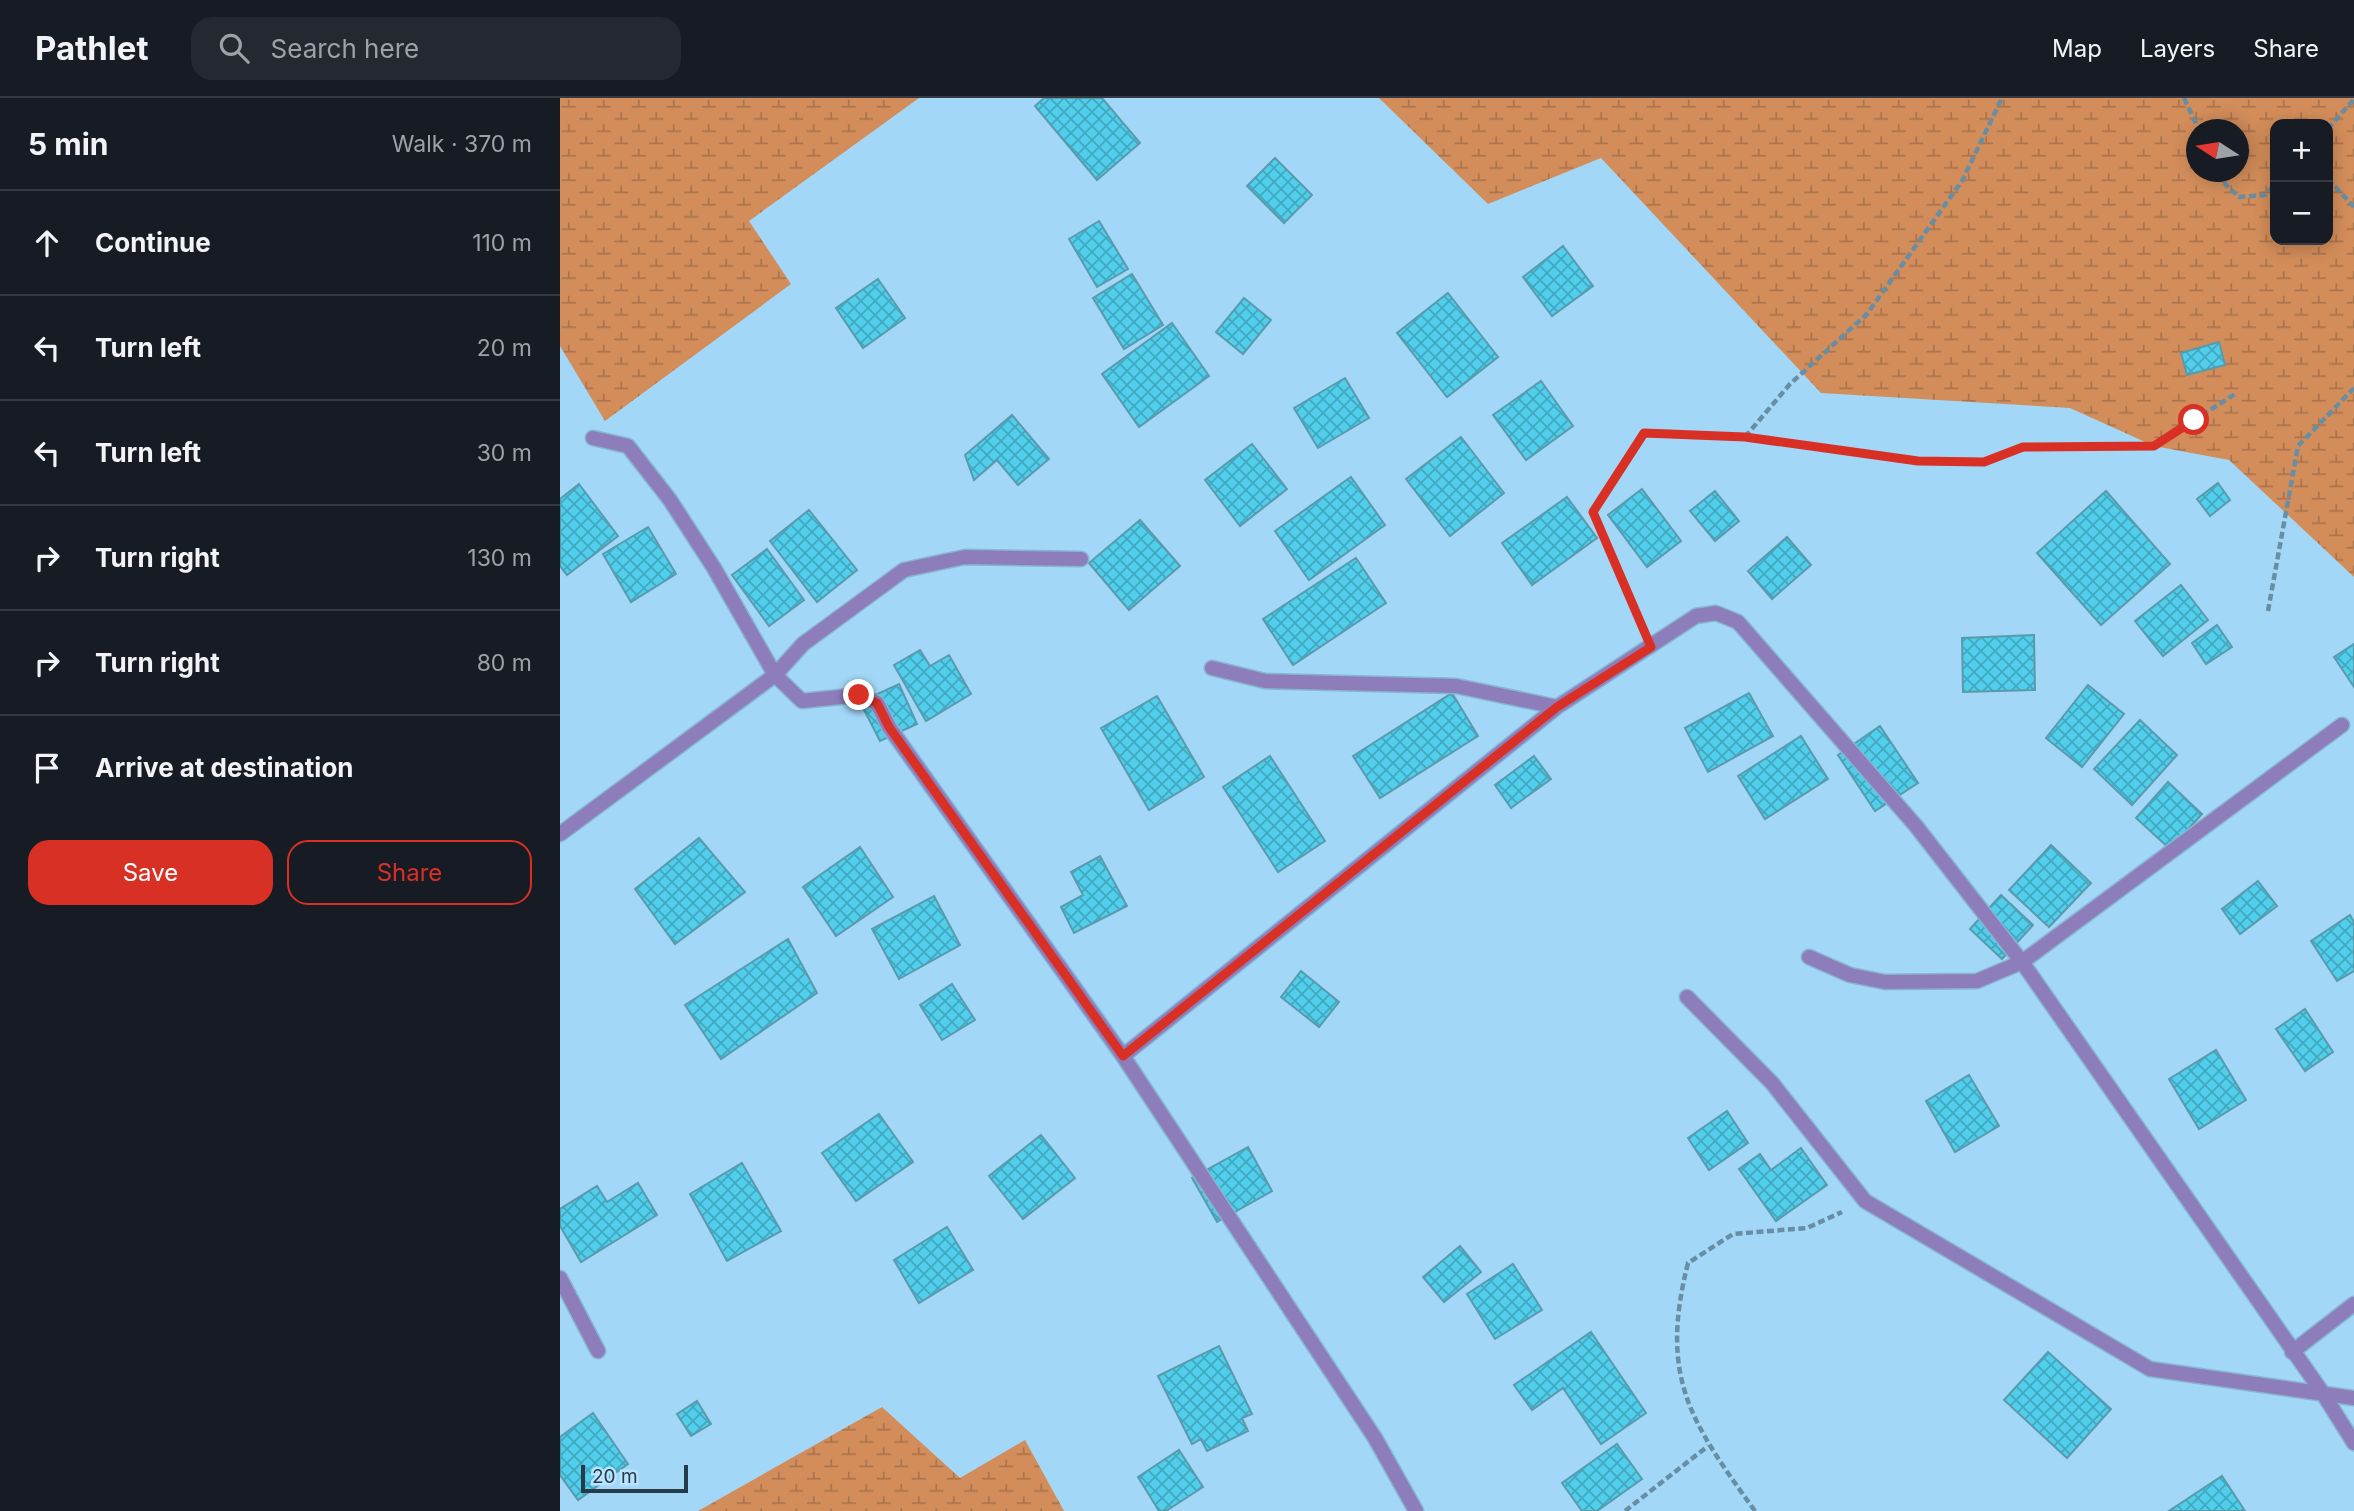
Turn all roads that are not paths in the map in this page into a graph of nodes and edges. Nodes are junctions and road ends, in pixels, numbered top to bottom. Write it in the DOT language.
graph roads {
  1 [pos="593,438"];
  2 [pos="1081,559"];
  3 [pos="1212,668"];
  4 [pos="775,675"];
  5 [pos="1557,707"];
  6 [pos="2342,725"];
  7 [pos="560,834"];
  8 [pos="1809,957"];
  9 [pos="2022,962"];
  10 [pos="1686,997"];
  11 [pos="1123,1056"];
  12 [pos="560,1278"];
  13 [pos="2354,1304"];
  14 [pos="598,1351"];
  15 [pos="2292,1352"];
  16 [pos="2322,1392"];
  17 [pos="2354,1398"];
  18 [pos="2354,1443"];
  19 [pos="1416,1511"];
  1 -- 4 [label="street"];
  2 -- 4 [label="street"];
  3 -- 5 [label="street"];
  4 -- 7 [label="street"];
  4 -- 11 [label="street"];
  5 -- 9 [label="street"];
  5 -- 11 [label="street"];
  6 -- 9 [label="street"];
  8 -- 9 [label="street"];
  9 -- 15 [label="street"];
  10 -- 16 [label="street"];
  11 -- 19 [label="street"];
  12 -- 14 [label="street"];
  13 -- 15 [label="street"];
  15 -- 16 [label="street"];
  16 -- 17 [label="street"];
  16 -- 18 [label="street"];
}
